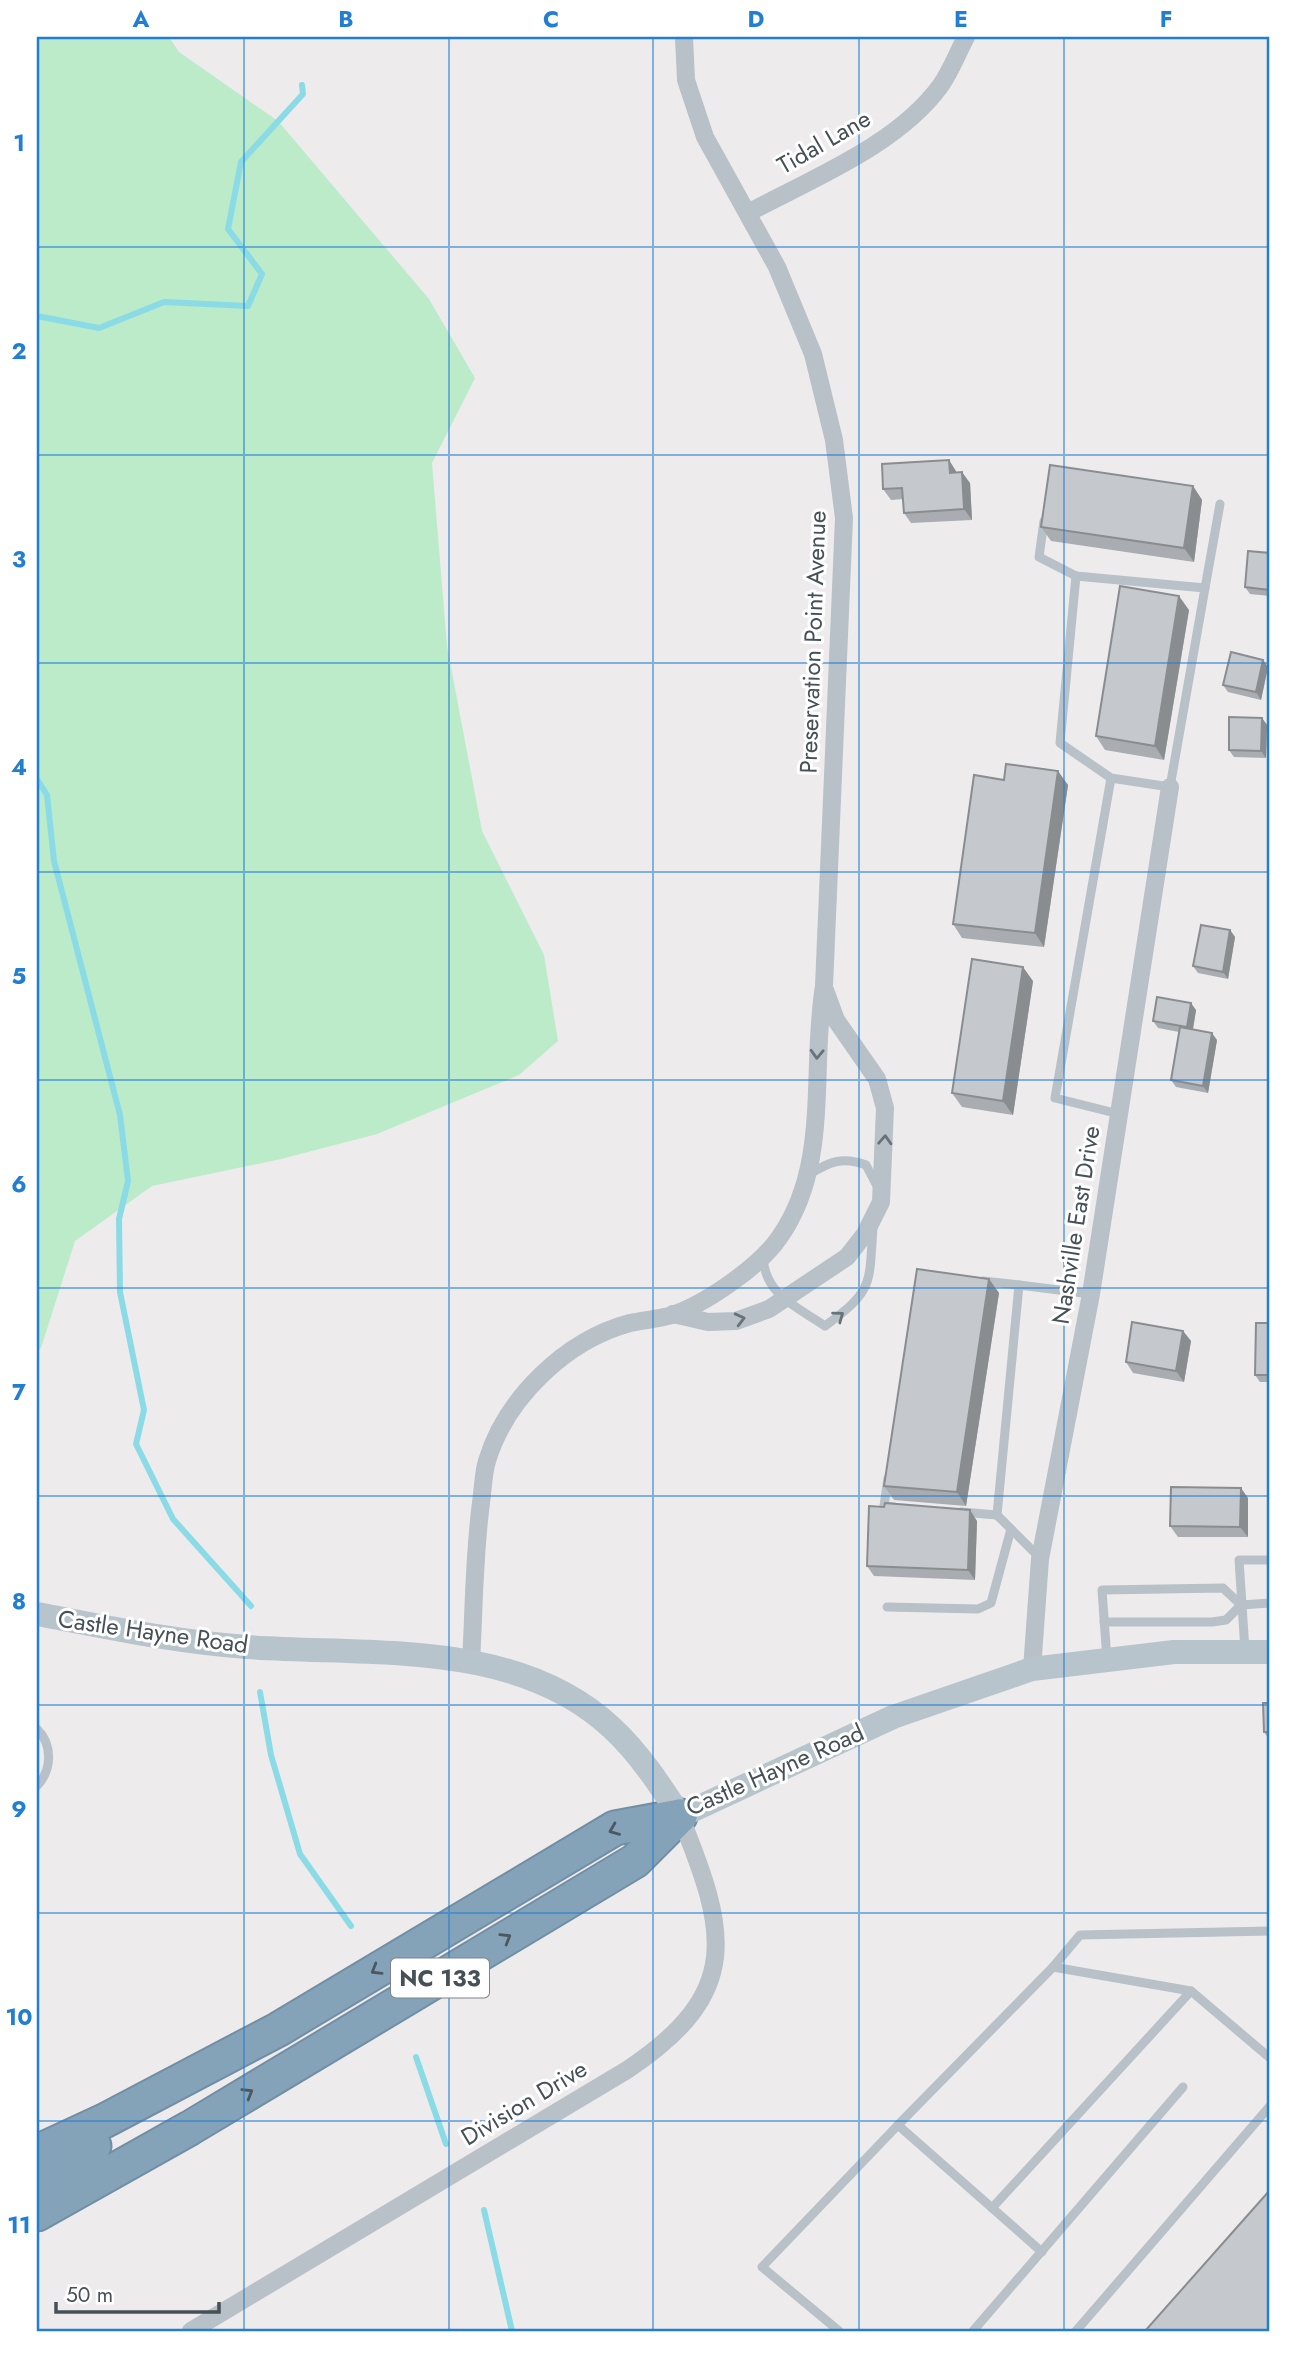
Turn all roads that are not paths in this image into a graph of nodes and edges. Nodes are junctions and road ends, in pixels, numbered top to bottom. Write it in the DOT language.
graph roads {
  1 [pos="684,37"];
  2 [pos="966,37"];
  3 [pos="748,213"];
  4 [pos="1220,504"];
  5 [pos="1045,513"];
  6 [pos="1076,576"];
  7 [pos="1205,588"];
  8 [pos="1111,778"];
  9 [pos="1170,788"];
  10 [pos="824,986"];
  11 [pos="1119,1114"];
  12 [pos="808,1176"];
  13 [pos="878,1209"];
  14 [pos="762,1255"];
  15 [pos="969,1280"];
  16 [pos="1019,1285"];
  17 [pos="1091,1294"];
  18 [pos="786,1299"];
  19 [pos="673,1314"];
  20 [pos="890,1465"];
  21 [pos="909,1508"];
  22 [pos="947,1511"];
  23 [pos="997,1515"];
  24 [pos="1011,1529"];
  25 [pos="1040,1559"];
  26 [pos="1270,1560"];
  27 [pos="1270,1602"];
  28 [pos="1241,1605"];
  29 [pos="887,1606"];
  30 [pos="37,1614"];
  31 [pos="1104,1622"];
  32 [pos="1245,1652"];
  33 [pos="1270,1652"];
  34 [pos="1107,1661"];
  35 [pos="471,1662"];
  36 [pos="1032,1670"];
  37 [pos="37,1728"];
  38 [pos="37,1786"];
  39 [pos="680,1816"];
  40 [pos="1270,1931"];
  41 [pos="1053,1967"];
  42 [pos="1191,1991"];
  43 [pos="279,2029"];
  44 [pos="1270,2058"];
  45 [pos="1183,2087"];
  46 [pos="1270,2106"];
  47 [pos="898,2125"];
  48 [pos="190,2128"];
  49 [pos="37,2152"];
  50 [pos="37,2180"];
  51 [pos="992,2207"];
  52 [pos="37,2214"];
  53 [pos="37,2230"];
  54 [pos="1042,2252"];
  55 [pos="191,2331"];
  56 [pos="839,2331"];
  57 [pos="973,2331"];
  58 [pos="1076,2331"];
  1 -- 3 [label="street, Preservation Point Avenue"];
  2 -- 3 [label="street, Tidal Lane"];
  3 -- 10 [label="street, Preservation Point Avenue"];
  4 -- 7 [label="lane"];
  5 -- 6 [label="lane"];
  6 -- 7 [label="lane"];
  6 -- 8 [label="lane"];
  7 -- 9 [label="lane"];
  8 -- 9 [label="lane"];
  8 -- 11 [label="lane"];
  9 -- 11 [label="street, Nashville East Drive"];
  10 -- 12 [label="street, Preservation Point Avenue, one-way"];
  13 -- 10 [label="street, Preservation Point Avenue, one-way"];
  11 -- 17 [label="street, Nashville East Drive"];
  12 -- 13 [label="lane"];
  12 -- 14 [label="street, Preservation Point Avenue"];
  13 -- 18 [label="street, Preservation Point Avenue"];
  18 -- 13 [label="lane, one-way"];
  14 -- 18 [label="lane"];
  14 -- 19 [label="street, Preservation Point Avenue"];
  15 -- 16 [label="lane"];
  16 -- 17 [label="lane"];
  16 -- 23 [label="lane"];
  17 -- 25 [label="street, Nashville East Drive"];
  19 -- 18 [label="street, Preservation Point Avenue, one-way"];
  19 -- 35 [label="street, Preservation Point Avenue"];
  20 -- 21 [label="lane"];
  22 -- 23 [label="lane"];
  23 -- 24 [label="lane"];
  24 -- 25 [label="lane"];
  24 -- 29 [label="lane"];
  25 -- 36 [label="street, Nashville East Drive"];
  26 -- 28 [label="lane"];
  27 -- 28 [label="lane"];
  28 -- 31 [label="lane"];
  28 -- 31 [label="lane"];
  28 -- 32 [label="lane"];
  30 -- 35 [label="main road, Castle Hayne Road"];
  31 -- 34 [label="lane"];
  32 -- 33 [label="main road, Castle Hayne Road / NC 133"];
  32 -- 34 [label="main road, Castle Hayne Road / NC 133"];
  34 -- 36 [label="main road, Castle Hayne Road / NC 133"];
  35 -- 39 [label="main road, Castle Hayne Road"];
  36 -- 39 [label="main road, Castle Hayne Road / NC 133"];
  37 -- 38 [label="lane"];
  39 -- 43 [label="highway, NC 133, one-way"];
  48 -- 39 [label="highway, NC 133, one-way"];
  39 -- 55 [label="street, Division Drive"];
  40 -- 41 [label="lane"];
  41 -- 42 [label="lane"];
  41 -- 47 [label="lane"];
  42 -- 44 [label="lane"];
  42 -- 51 [label="lane"];
  43 -- 49 [label="highway, NC 133"];
  43 -- 50 [label="highway"];
  45 -- 54 [label="lane"];
  46 -- 58 [label="lane"];
  47 -- 51 [label="lane"];
  47 -- 56 [label="lane"];
  48 -- 52 [label="highway, NC 133"];
  48 -- 53 [label="highway"];
  51 -- 54 [label="lane"];
  54 -- 57 [label="lane"];
}
